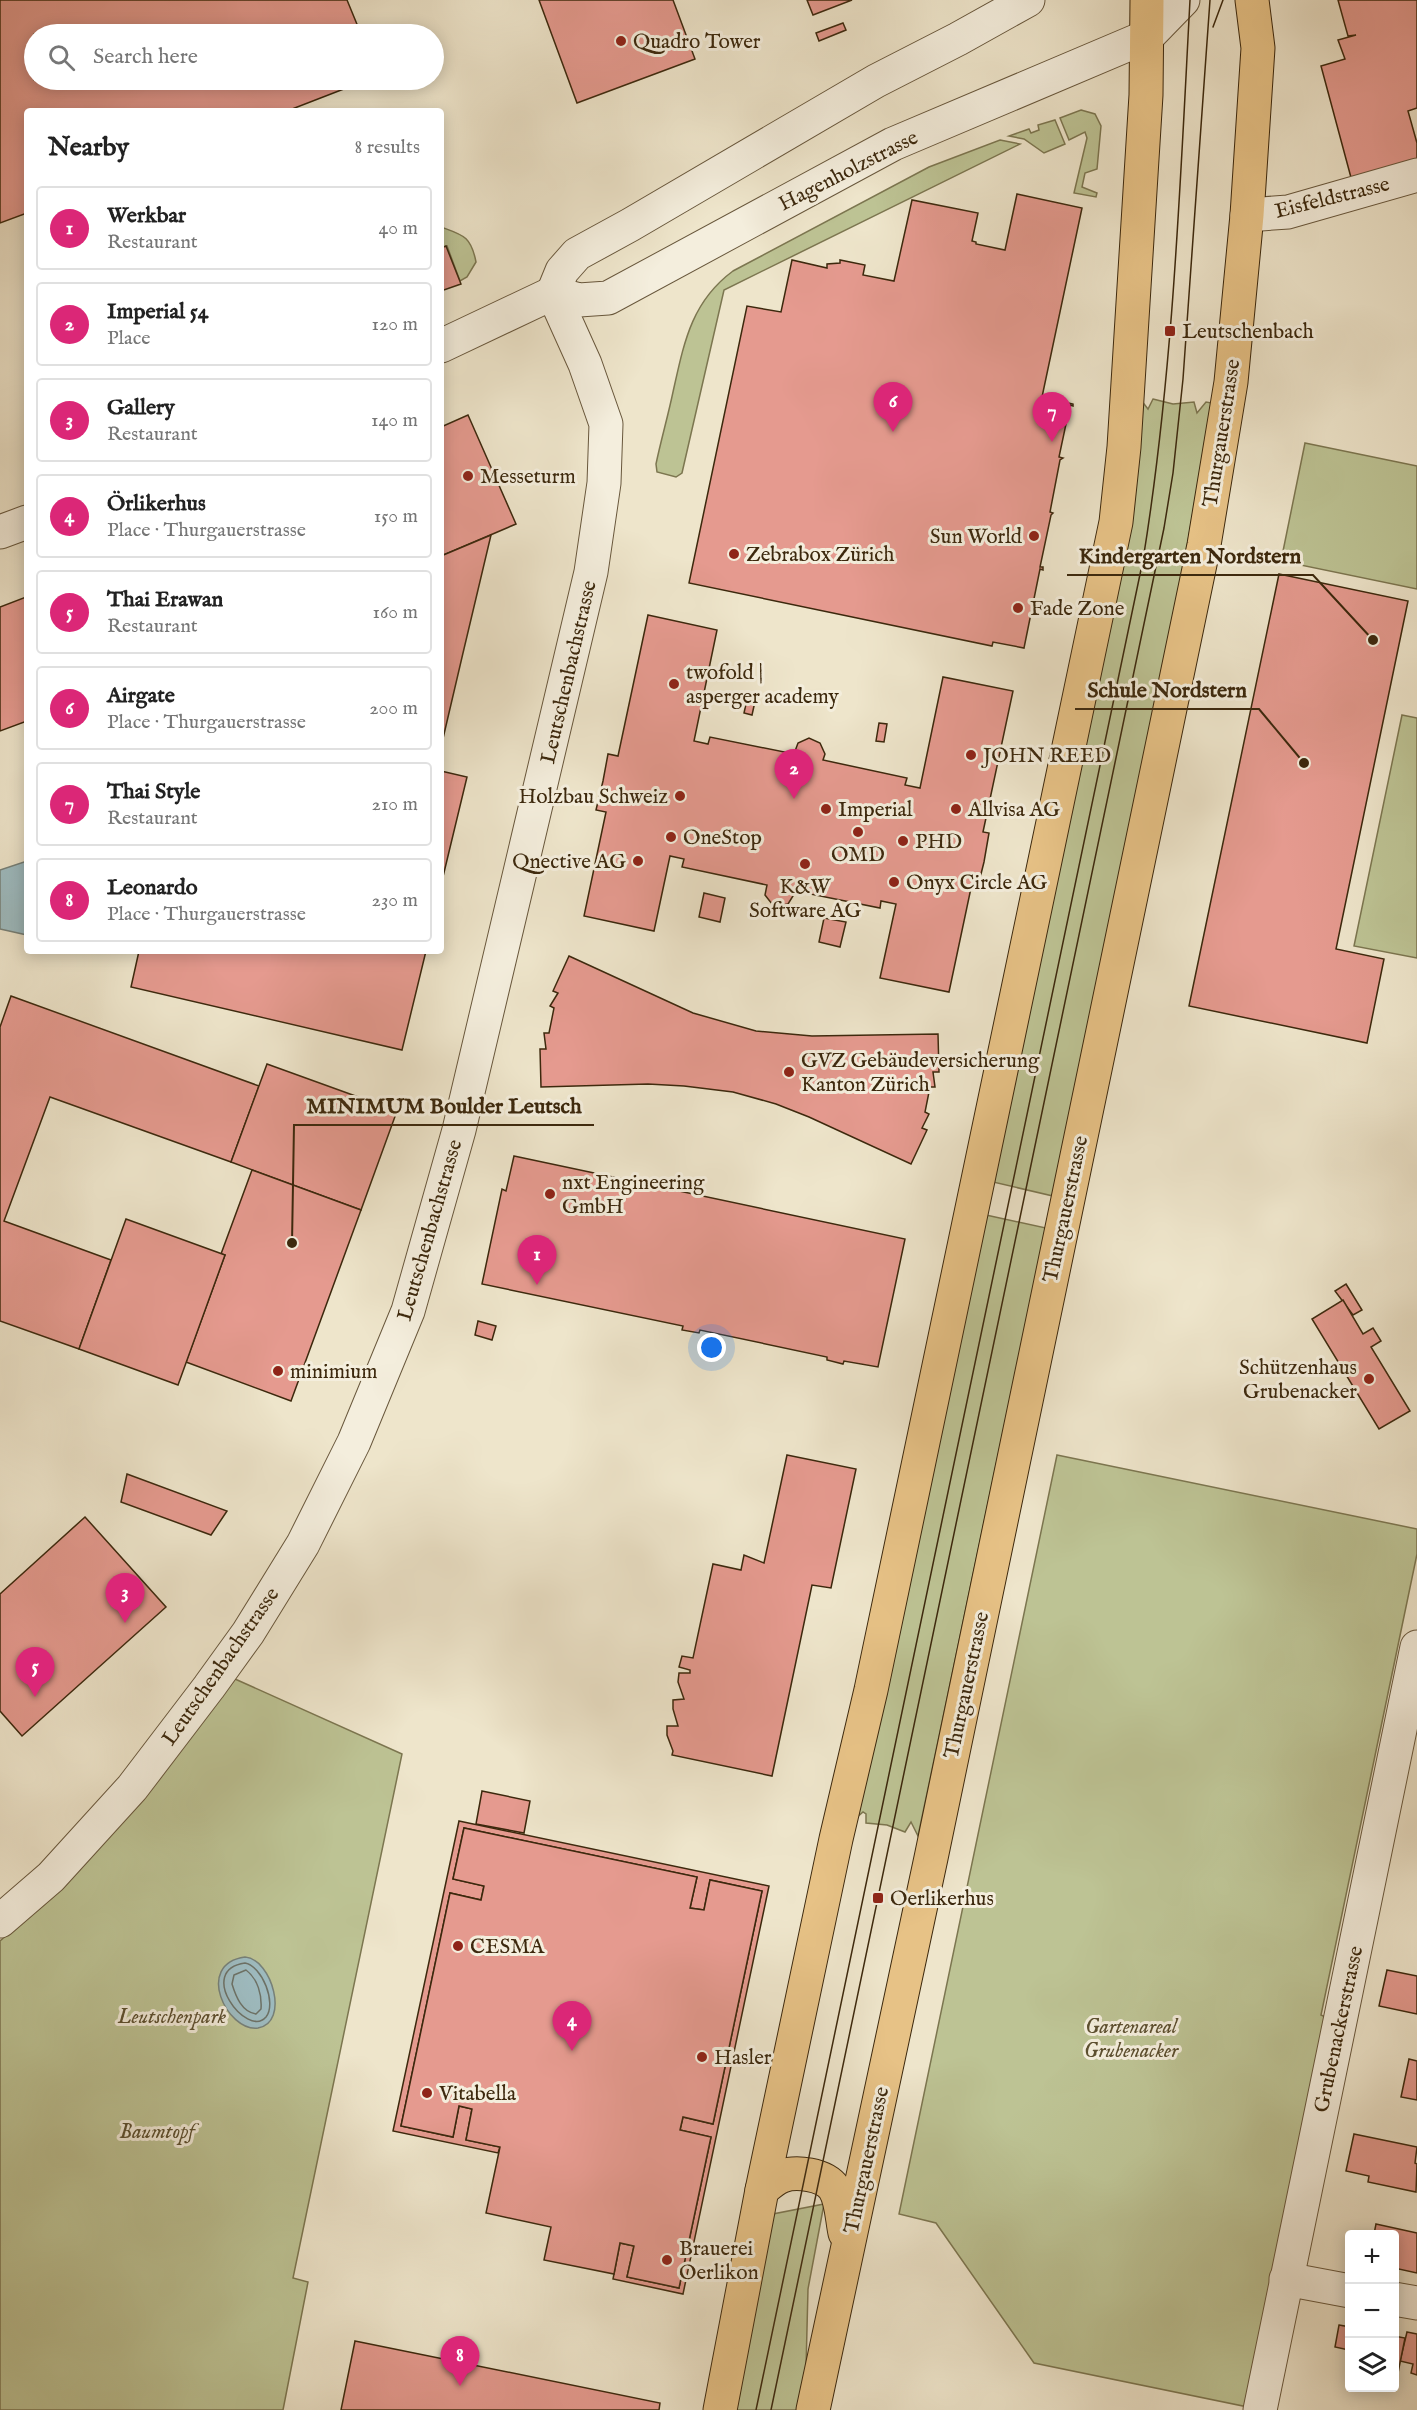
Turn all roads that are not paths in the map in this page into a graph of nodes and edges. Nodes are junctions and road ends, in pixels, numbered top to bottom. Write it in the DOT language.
graph roads {
  1 [pos="1028,0"];
  2 [pos="1148,0"];
  3 [pos="1183,0"];
  4 [pos="1252,0"];
  5 [pos="1148,36"];
  6 [pos="1417,175"];
  7 [pos="1247,215"];
  8 [pos="553,293"];
  9 [pos="444,345"];
  10 [pos="24,523"];
  11 [pos="0,532"];
  12 [pos="1417,1647"];
  13 [pos="0,1921"];
  14 [pos="762,2190"];
  15 [pos="847,2247"];
  16 [pos="1286,2279"];
  17 [pos="1345,2290"];
  18 [pos="1399,2300"];
  19 [pos="1417,2303"];
  20 [pos="720,2410"];
  21 [pos="813,2410"];
  22 [pos="1260,2410"];
  1 -- 8 [label="street"];
  2 -- 5 [label="main road"];
  3 -- 5 [label="street"];
  4 -- 7 [label="main road, Thurgauerstrasse"];
  5 -- 8 [label="street, Hagenholzstrasse"];
  5 -- 14 [label="main road"];
  6 -- 7 [label="street, Eisfeldstrasse"];
  7 -- 15 [label="main road, Thurgauerstrasse"];
  8 -- 9 [label="street"];
  8 -- 13 [label="street, Leutschenbachstrasse"];
  10 -- 11 [label="street"];
  12 -- 16 [label="street, Grubenackerstrasse"];
  14 -- 15 [label="main road"];
  14 -- 20 [label="main road"];
  15 -- 21 [label="main road, Thurgauerstrasse"];
  16 -- 17 [label="street"];
  16 -- 22 [label="street, Grubenackerstrasse"];
  18 -- 19 [label="street"];
}
